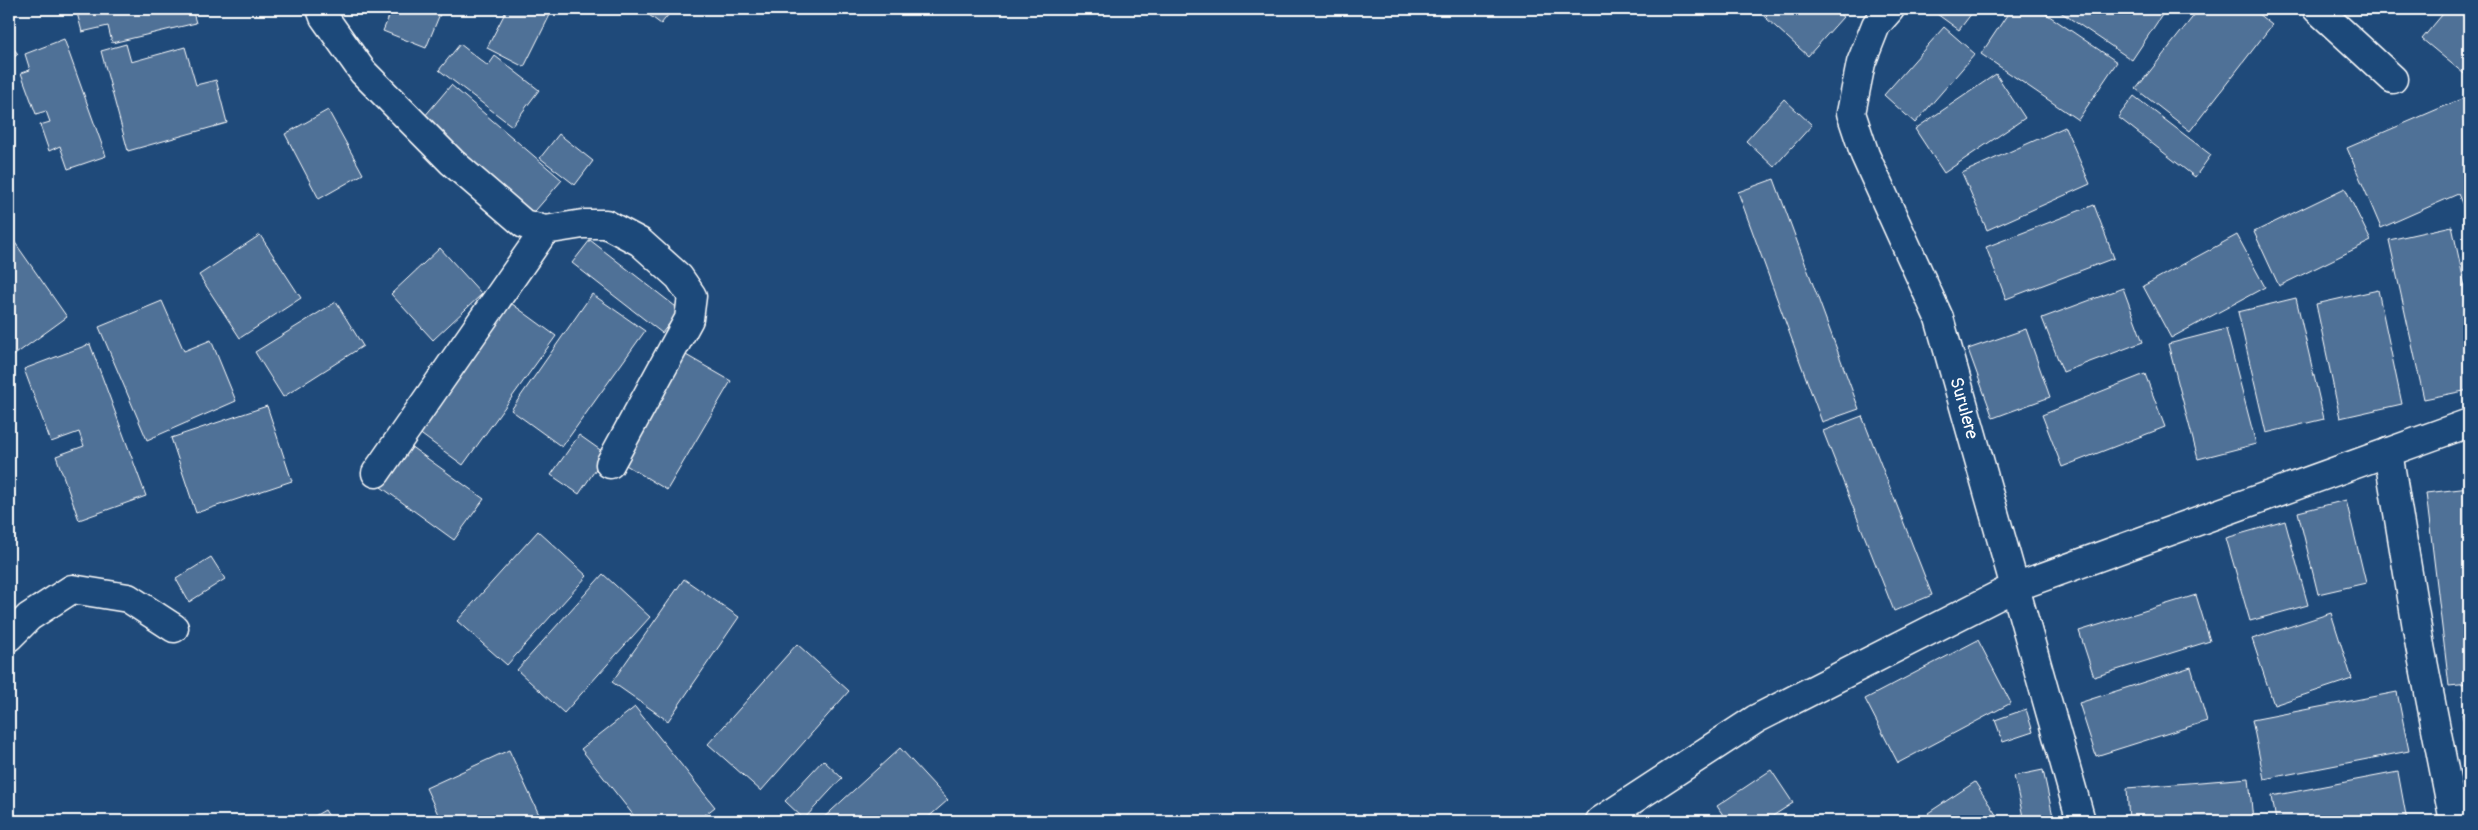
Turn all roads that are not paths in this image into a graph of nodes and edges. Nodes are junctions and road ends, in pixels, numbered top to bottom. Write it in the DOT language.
graph roads {
  1 [pos="321,9"];
  2 [pos="1890,9"];
  3 [pos="2317,9"];
  4 [pos="2393,79"];
  5 [pos="545,230"];
  6 [pos="2469,423"];
  7 [pos="2388,452"];
  8 [pos="610,464"];
  9 [pos="376,473"];
  10 [pos="2015,587"];
  11 [pos="174,628"];
  12 [pos="9,637"];
  13 [pos="1600,821"];
  14 [pos="2081,821"];
  15 [pos="2454,821"];
  1 -- 5 [label="street"];
  2 -- 10 [label="street, Surulere"];
  3 -- 4 [label="street"];
  5 -- 8 [label="street"];
  5 -- 9 [label="street"];
  6 -- 7 [label="street"];
  7 -- 10 [label="street"];
  7 -- 15 [label="street"];
  10 -- 13 [label="street"];
  10 -- 14 [label="street, Surulere"];
  11 -- 12 [label="street"];
}
